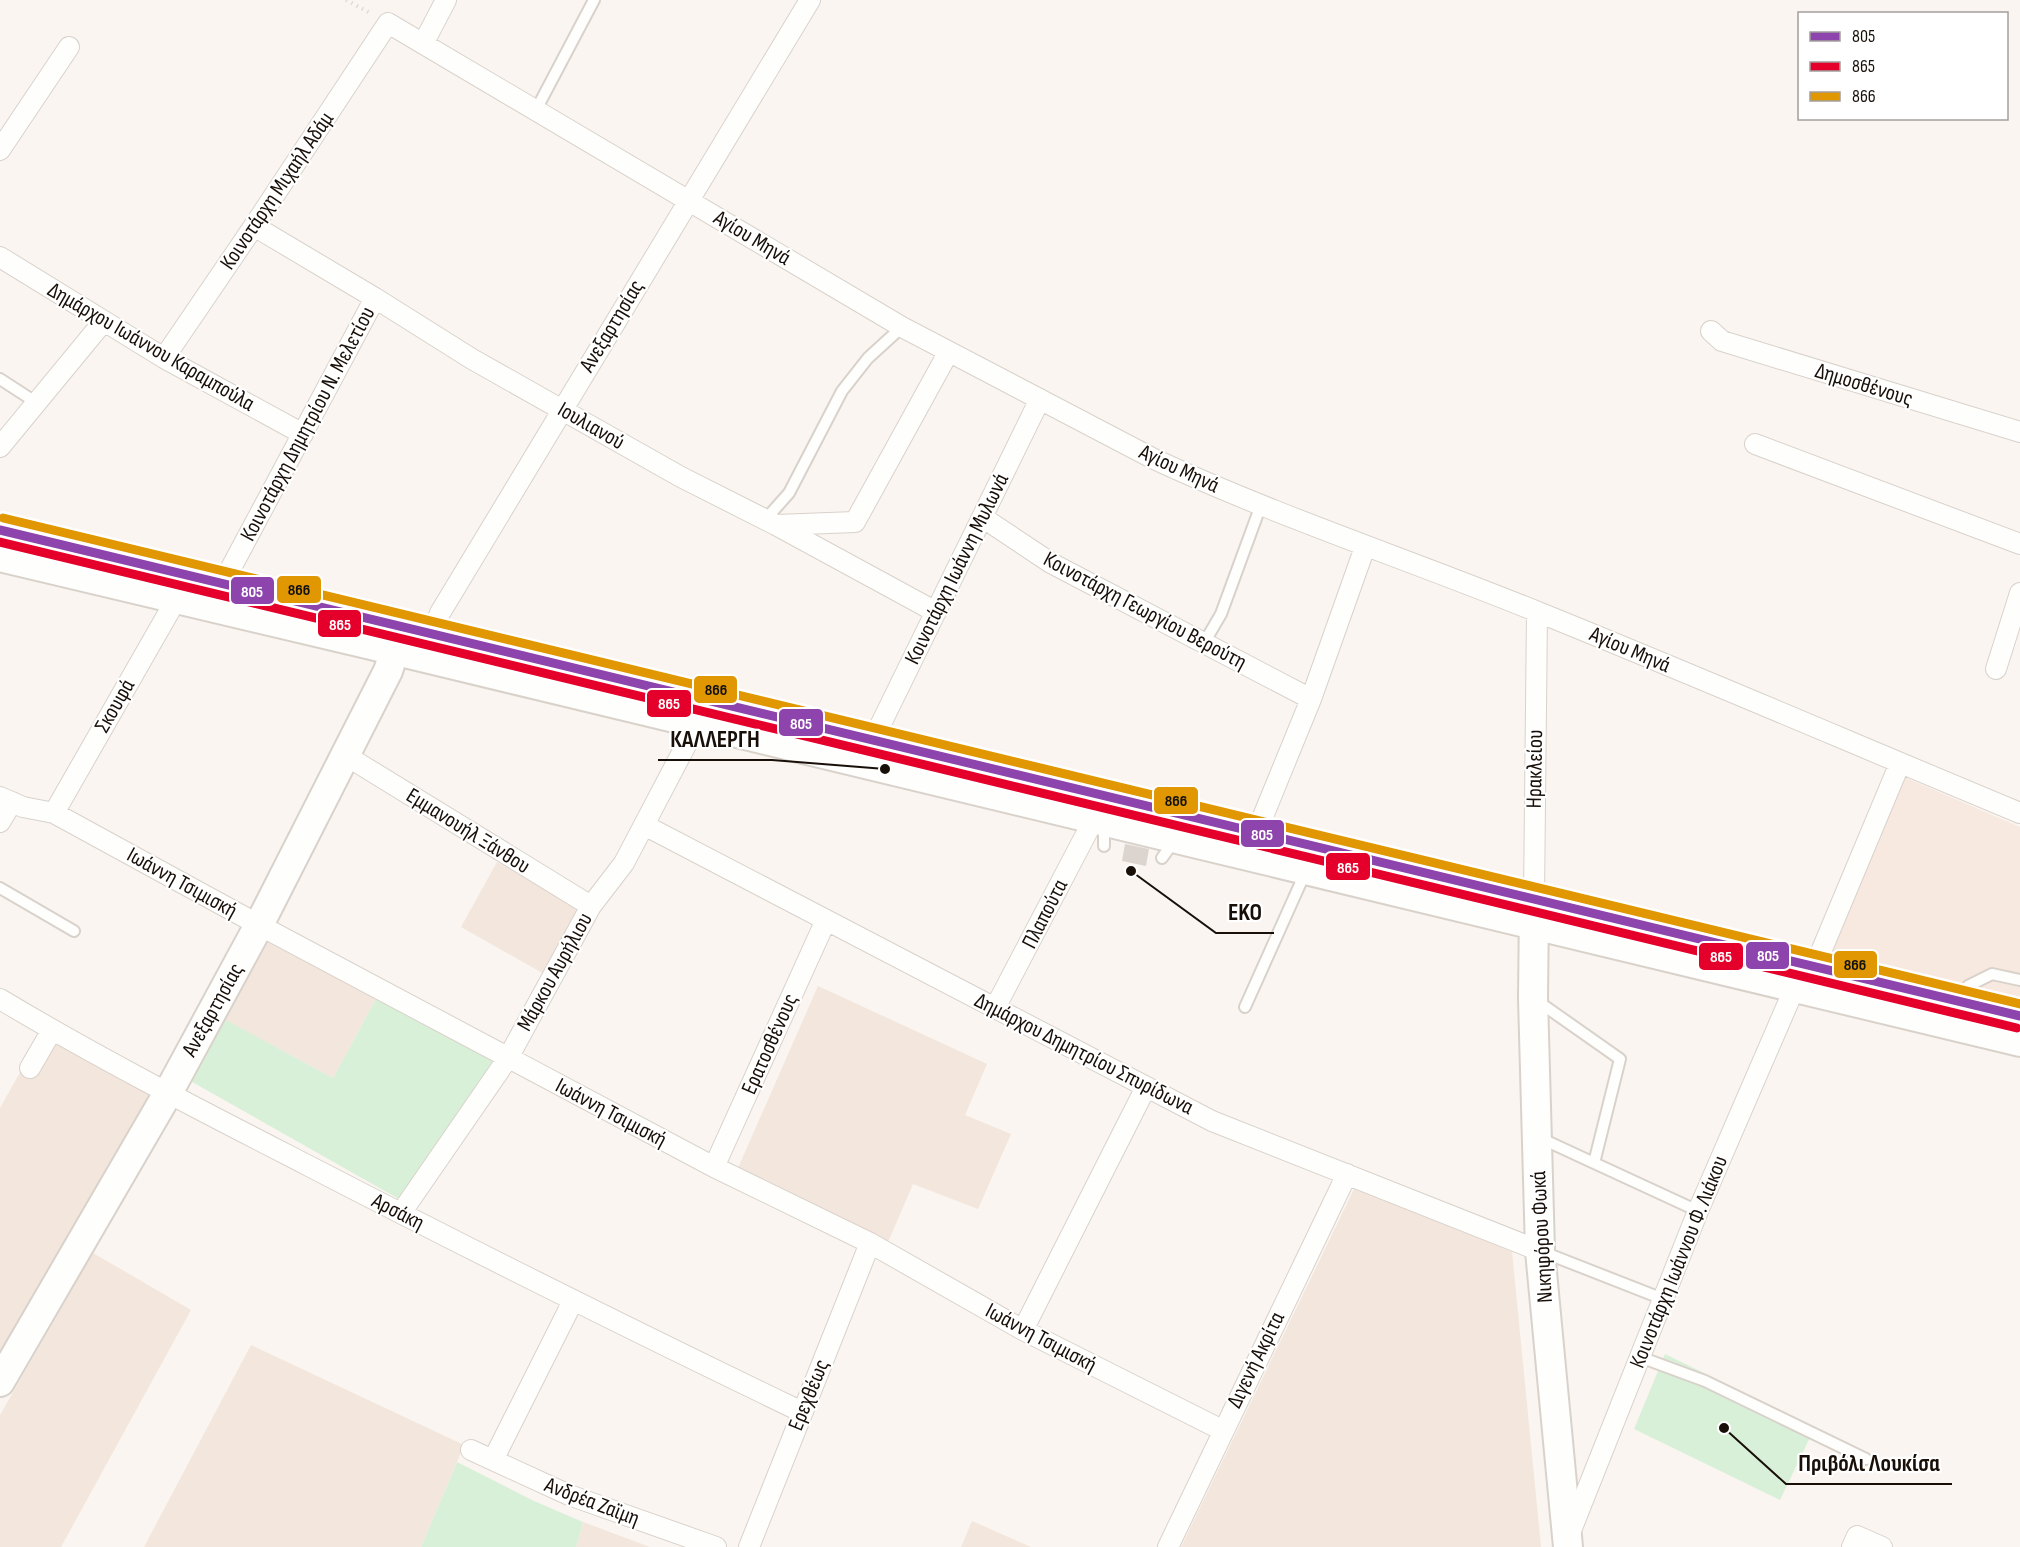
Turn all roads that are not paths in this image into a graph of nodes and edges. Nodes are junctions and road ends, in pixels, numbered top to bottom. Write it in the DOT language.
graph roads {
  1 [pos="446,0"];
  2 [pos="594,0"];
  3 [pos="810,0"];
  4 [pos="388,22"];
  5 [pos="423,44"];
  6 [pos="69,47"];
  7 [pos="536,110"];
  8 [pos="0,150"];
  9 [pos="689,200"];
  10 [pos="254,226"];
  11 [pos="0,257"];
  12 [pos="375,298"];
  13 [pos="104,321"];
  14 [pos="902,327"];
  15 [pos="1711,332"];
  16 [pos="948,352"];
  17 [pos="164,358"];
  18 [pos="0,379"];
  19 [pos="1040,399"];
  20 [pos="36,403"];
  21 [pos="562,410"];
  22 [pos="2020,432"];
  23 [pos="303,434"];
  24 [pos="1755,444"];
  25 [pos="0,447"];
  26 [pos="1261,505"];
  27 [pos="982,518"];
  28 [pos="771,523"];
  29 [pos="0,530"];
  30 [pos="2020,544"];
  31 [pos="1365,547"];
  32 [pos="0,558"];
  33 [pos="223,583"];
  34 [pos="2020,593"];
  35 [pos="177,598"];
  36 [pos="936,612"];
  37 [pos="1537,612"];
  38 [pos="399,638"];
  39 [pos="1204,643"];
  40 [pos="428,645"];
  41 [pos="1996,669"];
  42 [pos="1311,699"];
  43 [pos="697,724"];
  44 [pos="873,740"];
  45 [pos="345,755"];
  46 [pos="1900,763"];
  47 [pos="6,800"];
  48 [pos="54,813"];
  49 [pos="2020,813"];
  50 [pos="0,822"];
  51 [pos="644,825"];
  52 [pos="1101,829"];
  53 [pos="1257,831"];
  54 [pos="1306,871"];
  55 [pos="0,888"];
  56 [pos="591,906"];
  57 [pos="1534,912"];
  58 [pos="826,920"];
  59 [pos="259,925"];
  60 [pos="74,932"];
  61 [pos="1815,966"];
  62 [pos="2020,980"];
  63 [pos="1968,986"];
  64 [pos="1795,987"];
  65 [pos="1533,998"];
  66 [pos="0,999"];
  67 [pos="1245,1007"];
  68 [pos="996,1008"];
  69 [pos="2020,1016"];
  70 [pos="52,1030"];
  71 [pos="2020,1042"];
  72 [pos="508,1058"];
  73 [pos="30,1068"];
  74 [pos="1146,1087"];
  75 [pos="168,1093"];
  76 [pos="1537,1136"];
  77 [pos="1594,1163"];
  78 [pos="714,1167"];
  79 [pos="1347,1174"];
  80 [pos="1698,1211"];
  81 [pos="401,1213"];
  82 [pos="870,1243"];
  83 [pos="1540,1251"];
  84 [pos="1663,1299"];
  85 [pos="573,1301"];
  86 [pos="1023,1330"];
  87 [pos="1640,1357"];
  88 [pos="0,1382"];
  89 [pos="802,1412"];
  90 [pos="1222,1430"];
  91 [pos="471,1450"];
  92 [pos="1866,1459"];
  93 [pos="494,1460"];
  94 [pos="1855,1542"];
  95 [pos="1568,1543"];
  96 [pos="716,1547"];
  97 [pos="749,1547"];
  98 [pos="1168,1547"];
  99 [pos="1882,1547"];
  1 -- 5 [label="street"];
  2 -- 7 [label="lane"];
  3 -- 9 [label="street, Ανεξαρτησίας"];
  4 -- 5 [label="street, Αγίου Μηνά"];
  4 -- 10 [label="street, Κοινοτάρχη Μιχαήλ Αδάμ"];
  5 -- 7 [label="street, Αγίου Μηνά"];
  6 -- 8 [label="street"];
  7 -- 9 [label="street, Αγίου Μηνά"];
  9 -- 14 [label="street, Αγίου Μηνά"];
  9 -- 21 [label="street, Ανεξαρτησίας"];
  10 -- 12 [label="street, Ιουλιανού"];
  10 -- 17 [label="street, Κοινοτάρχη Μιχαήλ Αδάμ"];
  11 -- 13 [label="street, Δημάρχου Ιωάννου Καραμπούλα"];
  12 -- 21 [label="street, Ιουλιανού"];
  12 -- 23 [label="street, Κοινοτάρχη Δημητρίου Ν. Μελετίου"];
  13 -- 17 [label="street, Δημάρχου Ιωάννου Καραμπούλα"];
  13 -- 20 [label="street"];
  14 -- 16 [label="street, Αγίου Μηνά"];
  14 -- 28 [label="lane"];
  15 -- 22 [label="street, Δημοσθένους"];
  16 -- 19 [label="street, Αγίου Μηνά"];
  16 -- 28 [label="street"];
  17 -- 23 [label="street, Δημάρχου Ιωάννου Καραμπούλα"];
  18 -- 20 [label="lane"];
  19 -- 26 [label="street, Αγίου Μηνά"];
  19 -- 27 [label="street, Κοινοτάρχη Ιωάννη Μυλωνά"];
  20 -- 25 [label="street"];
  21 -- 28 [label="street, Ιουλιανού"];
  21 -- 40 [label="street, Ανεξαρτησίας"];
  23 -- 33 [label="street, Κοινοτάρχη Δημητρίου Ν. Μελετίου"];
  24 -- 30 [label="street"];
  26 -- 31 [label="street, Αγίου Μηνά"];
  26 -- 39 [label="lane"];
  27 -- 36 [label="street, Κοινοτάρχη Ιωάννη Μυλωνά"];
  27 -- 39 [label="street, Κοινοτάρχη Γεωργίου Βερούτη"];
  28 -- 36 [label="street, Ιουλιανού"];
  29 -- 33 [label="main road"];
  31 -- 37 [label="street, Αγίου Μηνά"];
  31 -- 42 [label="street"];
  32 -- 35 [label="main road"];
  33 -- 38 [label="main road"];
  34 -- 41 [label="street"];
  35 -- 38 [label="main road"];
  35 -- 48 [label="street, Σκουφά"];
  36 -- 44 [label="street, Κοινοτάρχη Ιωάννη Μυλωνά"];
  37 -- 46 [label="street, Αγίου Μηνά"];
  37 -- 57 [label="street, Ηρακλείου"];
  38 -- 40 [label="main road"];
  38 -- 45 [label="main road, Ανεξαρτησίας"];
  39 -- 42 [label="street, Κοινοτάρχη Γεωργίου Βερούτη"];
  40 -- 43 [label="main road"];
  40 -- 44 [label="main road"];
  42 -- 53 [label="street"];
  43 -- 51 [label="street, Μάρκου Αυρήλιου"];
  43 -- 52 [label="main road"];
  44 -- 53 [label="main road"];
  45 -- 56 [label="street, Εμμανουήλ Ξάνθου"];
  45 -- 59 [label="main road, Ανεξαρτησίας"];
  46 -- 49 [label="street, Αγίου Μηνά"];
  46 -- 61 [label="street"];
  47 -- 48 [label="street, Ιωάννη Τσιμισκή"];
  47 -- 50 [label="street"];
  48 -- 59 [label="street, Ιωάννη Τσιμισκή"];
  51 -- 56 [label="street, Μάρκου Αυρήλιου"];
  51 -- 58 [label="street, Δημάρχου Δημητρίου Σπυρίδωνα"];
  52 -- 54 [label="main road"];
  52 -- 68 [label="street, Πλαπούτα"];
  53 -- 57 [label="main road"];
  54 -- 57 [label="main road"];
  54 -- 67 [label="lane"];
  55 -- 60 [label="lane"];
  56 -- 72 [label="street, Μάρκου Αυρήλιου"];
  57 -- 61 [label="main road"];
  57 -- 64 [label="main road"];
  57 -- 65 [label="main road, Νικηφόρου Φωκά"];
  58 -- 68 [label="street, Δημάρχου Δημητρίου Σπυρίδωνα"];
  58 -- 78 [label="street, Ερατοσθένους"];
  59 -- 72 [label="street, Ιωάννη Τσιμισκή"];
  59 -- 75 [label="main road, Ανεξαρτησίας"];
  61 -- 69 [label="main road"];
  62 -- 63 [label="lane"];
  64 -- 71 [label="main road"];
  64 -- 80 [label="street, Κοινοτάρχη Ιωάννου Φ. Λιάκου"];
  65 -- 76 [label="main road, Νικηφόρου Φωκά"];
  65 -- 77 [label="lane"];
  66 -- 70 [label="street, Αρσάκη"];
  68 -- 74 [label="street, Δημάρχου Δημητρίου Σπυρίδωνα"];
  70 -- 73 [label="street"];
  70 -- 75 [label="street, Αρσάκη"];
  72 -- 78 [label="street, Ιωάννη Τσιμισκή"];
  72 -- 81 [label="street, Μάρκου Αυρήλιου"];
  74 -- 79 [label="street, Δημάρχου Δημητρίου Σπυρίδωνα"];
  74 -- 86 [label="street"];
  75 -- 81 [label="street, Αρσάκη"];
  75 -- 88 [label="main road, Ανεξαρτησίας"];
  76 -- 77 [label="lane"];
  76 -- 83 [label="main road, Νικηφόρου Φωκά"];
  77 -- 80 [label="lane"];
  78 -- 82 [label="street, Ιωάννη Τσιμισκή"];
  79 -- 83 [label="street, Δημάρχου Δημητρίου Σπυρίδωνα"];
  79 -- 90 [label="street, Διγενή Ακρίτα"];
  80 -- 84 [label="street, Κοινοτάρχη Ιωάννου Φ. Λιάκου"];
  81 -- 85 [label="street, Αρσάκη"];
  82 -- 86 [label="street, Ιωάννη Τσιμισκή"];
  82 -- 89 [label="street, Ερεχθέως"];
  83 -- 84 [label="lane"];
  83 -- 95 [label="main road, Νικηφόρου Φωκά"];
  84 -- 87 [label="street, Κοινοτάρχη Ιωάννου Φ. Λιάκου"];
  85 -- 89 [label="street, Αρσάκη"];
  85 -- 93 [label="street"];
  86 -- 90 [label="street, Ιωάννη Τσιμισκή"];
  87 -- 92 [label="lane"];
  87 -- 95 [label="street, Κοινοτάρχη Ιωάννου Φ. Λιάκου"];
  89 -- 97 [label="street, Ερεχθέως"];
  90 -- 98 [label="street, Διγενή Ακρίτα"];
  91 -- 93 [label="street, Ανδρέα Ζαϊμη"];
  93 -- 96 [label="street, Ανδρέα Ζαϊμη"];
  94 -- 99 [label="street"];
}
